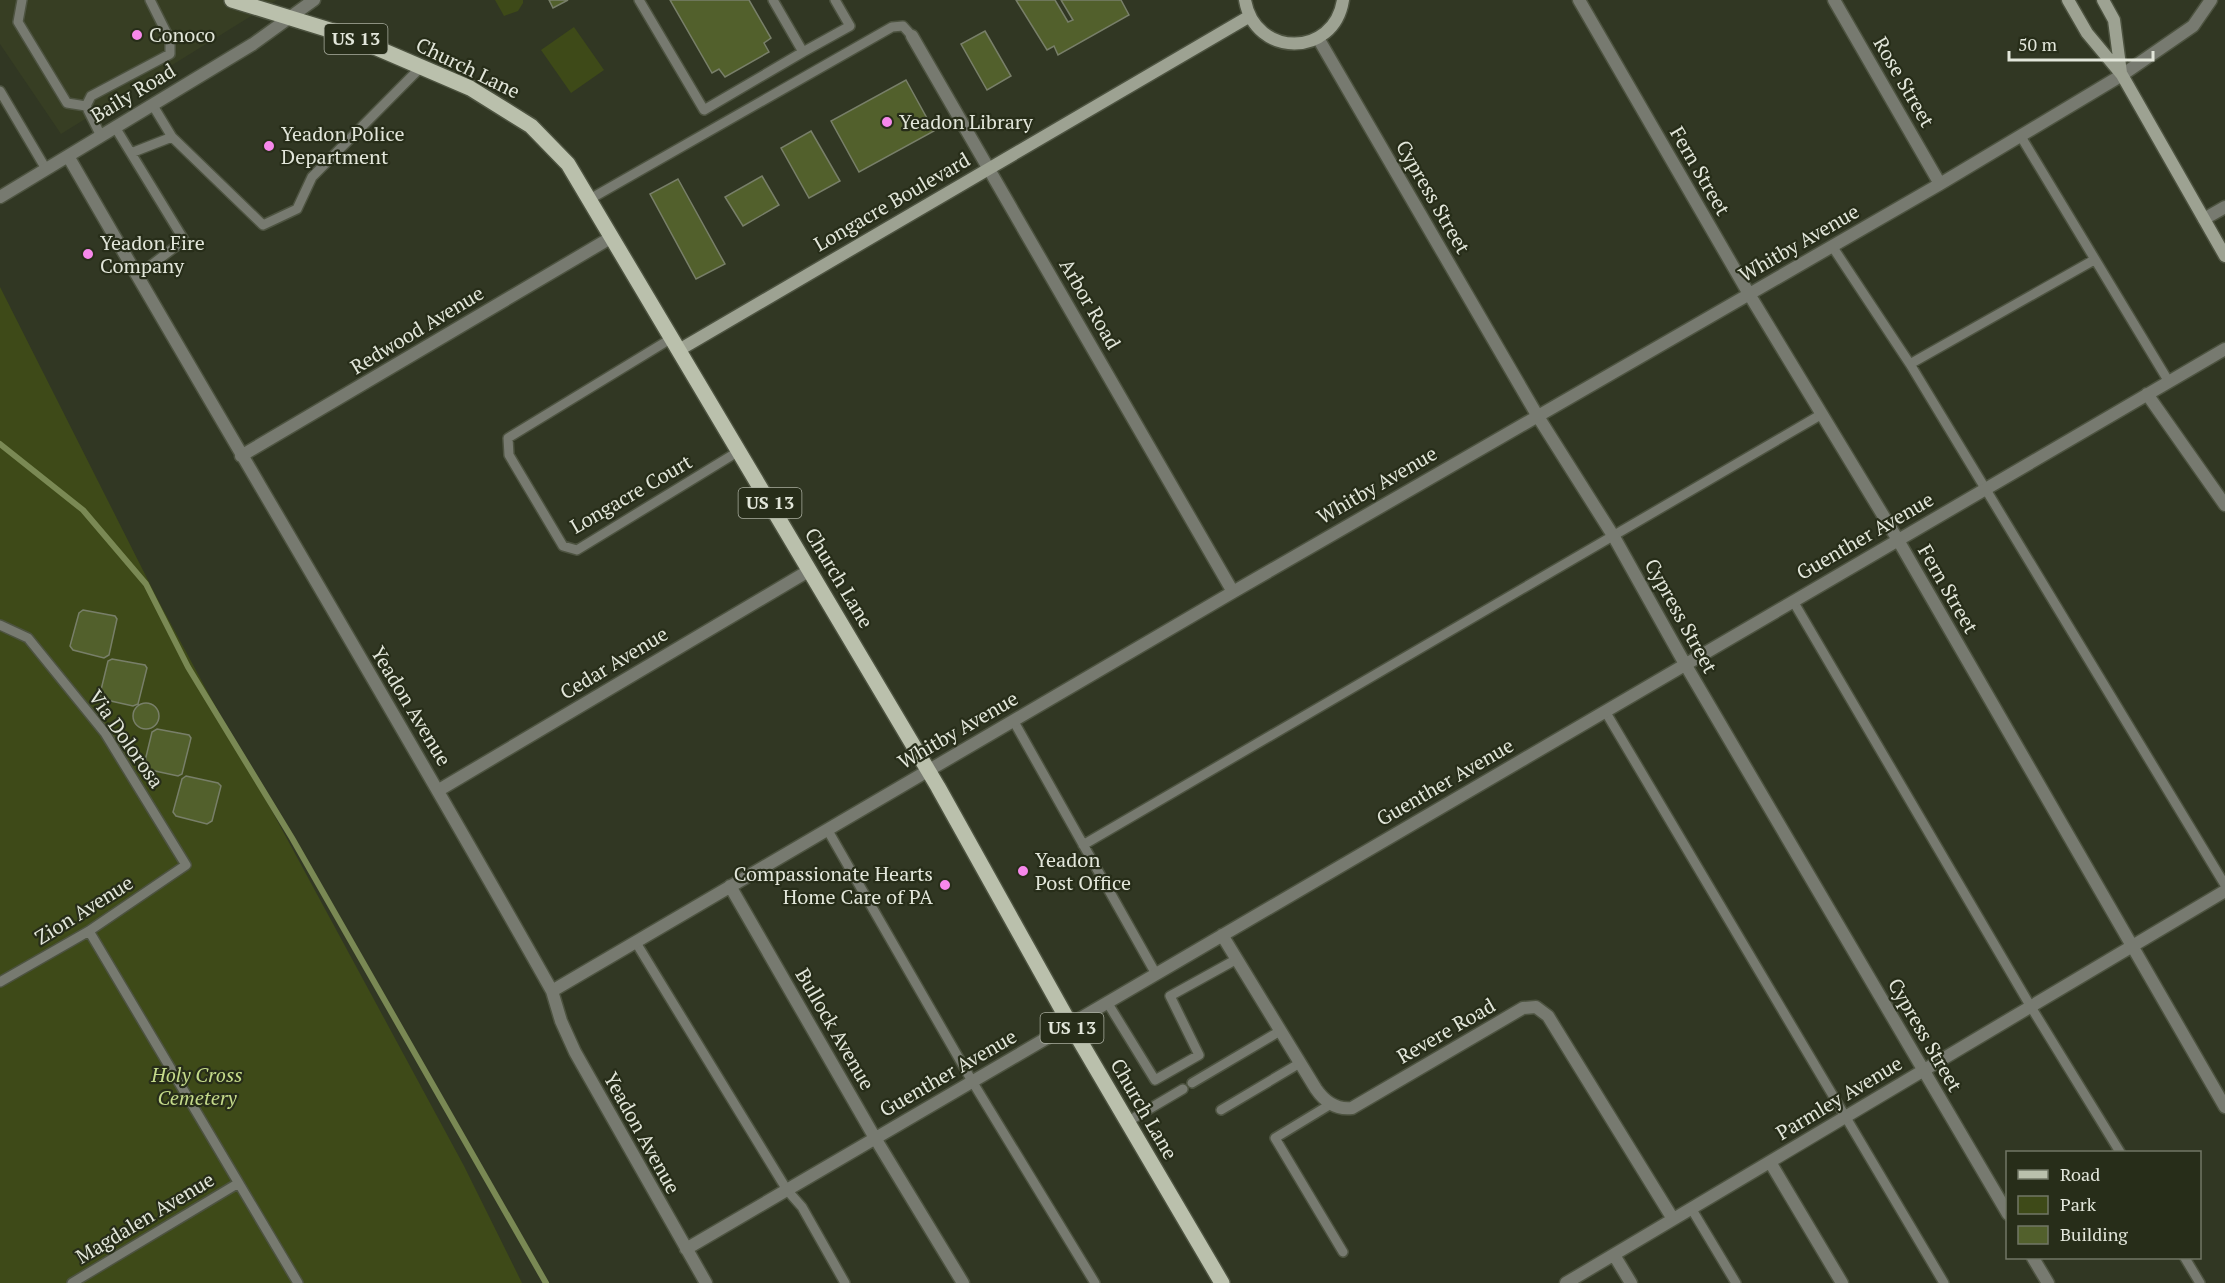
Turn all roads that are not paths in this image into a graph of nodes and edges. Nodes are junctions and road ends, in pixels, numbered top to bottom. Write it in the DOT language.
graph roads {
  1 [pos="22,0"];
  2 [pos="150,0"];
  3 [pos="314,0"];
  4 [pos="639,0"];
  5 [pos="773,0"];
  6 [pos="835,0"];
  7 [pos="1245,0"];
  8 [pos="1343,0"];
  9 [pos="1579,0"];
  10 [pos="1834,0"];
  11 [pos="2068,0"];
  12 [pos="2103,0"];
  13 [pos="2211,0"];
  14 [pos="235,1"];
  15 [pos="1250,16"];
  16 [pos="288,18"];
  17 [pos="912,36"];
  18 [pos="1318,38"];
  19 [pos="803,52"];
  20 [pos="421,67"];
  21 [pos="2122,75"];
  22 [pos="0,91"];
  23 [pos="152,104"];
  24 [pos="86,106"];
  25 [pos="115,128"];
  26 [pos="2020,135"];
  27 [pos="101,136"];
  28 [pos="172,137"];
  29 [pos="131,153"];
  30 [pos="68,156"];
  31 [pos="990,168"];
  32 [pos="46,169"];
  33 [pos="1940,184"];
  34 [pos="0,197"];
  35 [pos="590,199"];
  36 [pos="2225,207"];
  37 [pos="2204,219"];
  38 [pos="612,237"];
  39 [pos="1832,246"];
  40 [pos="2225,256"];
  41 [pos="2094,260"];
  42 [pos="137,276"];
  43 [pos="1749,294"];
  44 [pos="676,344"];
  45 [pos="2225,348"];
  46 [pos="1910,364"];
  47 [pos="2169,382"];
  48 [pos="2147,394"];
  49 [pos="1822,414"];
  50 [pos="1537,415"];
  51 [pos="739,451"];
  52 [pos="240,456"];
  53 [pos="1985,489"];
  54 [pos="2225,505"];
  55 [pos="1614,537"];
  56 [pos="1898,540"];
  57 [pos="810,570"];
  58 [pos="1233,591"];
  59 [pos="1792,602"];
  60 [pos="0,625"];
  61 [pos="1685,664"];
  62 [pos="1605,711"];
  63 [pos="1013,720"];
  64 [pos="928,770"];
  65 [pos="439,790"];
  66 [pos="827,829"];
  67 [pos="1083,845"];
  68 [pos="186,865"];
  69 [pos="2225,885"];
  70 [pos="730,886"];
  71 [pos="2225,891"];
  72 [pos="88,931"];
  73 [pos="1222,935"];
  74 [pos="636,942"];
  75 [pos="2132,947"];
  76 [pos="1237,959"];
  77 [pos="1156,974"];
  78 [pos="0,982"];
  79 [pos="552,990"];
  80 [pos="1107,1002"];
  81 [pos="2031,1007"];
  82 [pos="1070,1024"];
  83 [pos="1280,1031"];
  84 [pos="1300,1063"];
  85 [pos="1923,1071"];
  86 [pos="972,1081"];
  87 [pos="1192,1083"];
  88 [pos="1183,1089"];
  89 [pos="1331,1104"];
  90 [pos="2225,1107"];
  91 [pos="1221,1110"];
  92 [pos="1847,1116"];
  93 [pos="1127,1122"];
  94 [pos="875,1138"];
  95 [pos="2119,1151"];
  96 [pos="1770,1162"];
  97 [pos="237,1184"];
  98 [pos="787,1190"];
  99 [pos="1691,1208"];
  100 [pos="2006,1212"];
  101 [pos="1673,1219"];
  102 [pos="686,1249"];
  103 [pos="1342,1252"];
  104 [pos="1614,1255"];
  105 [pos="2034,1259"];
  106 [pos="2186,1259"];
  107 [pos="72,1283"];
  108 [pos="298,1283"];
  109 [pos="706,1283"];
  110 [pos="845,1283"];
  111 [pos="963,1283"];
  112 [pos="1095,1283"];
  113 [pos="1222,1283"];
  114 [pos="1566,1283"];
  115 [pos="1630,1283"];
  116 [pos="1736,1283"];
  117 [pos="1842,1283"];
  118 [pos="1944,1283"];
  119 [pos="2048,1283"];
  120 [pos="2200,1283"];
  1 -- 24 [label="lane"];
  2 -- 24 [label="lane"];
  3 -- 16 [label="street, Baily Road"];
  4 -- 19 [label="lane"];
  5 -- 19 [label="lane"];
  6 -- 19 [label="lane"];
  7 -- 15 [label="street"];
  8 -- 18 [label="street"];
  9 -- 43 [label="street, Fern Street"];
  10 -- 33 [label="street, Rose Street"];
  11 -- 21 [label="street"];
  12 -- 21 [label="street"];
  13 -- 21 [label="street, Whitby Avenue"];
  14 -- 16 [label="main road, Church Lane / US 13"];
  15 -- 18 [label="street"];
  15 -- 31 [label="street, Longacre Boulevard"];
  16 -- 20 [label="main road, Church Lane / US 13"];
  16 -- 23 [label="street, Baily Road"];
  17 -- 31 [label="street, Arbor Road"];
  17 -- 35 [label="lane"];
  18 -- 50 [label="street, Cypress Street"];
  20 -- 28 [label="lane"];
  20 -- 35 [label="main road, Church Lane / US 13"];
  21 -- 26 [label="street, Whitby Avenue"];
  21 -- 37 [label="street"];
  22 -- 32 [label="lane"];
  23 -- 25 [label="street, Baily Road"];
  23 -- 28 [label="lane"];
  24 -- 27 [label="lane"];
  25 -- 27 [label="street, Baily Road"];
  25 -- 29 [label="lane"];
  26 -- 33 [label="street, Whitby Avenue"];
  26 -- 41 [label="lane"];
  27 -- 30 [label="street, Baily Road"];
  28 -- 29 [label="lane"];
  29 -- 42 [label="lane"];
  30 -- 32 [label="street, Baily Road"];
  30 -- 42 [label="street, Yeadon Avenue"];
  31 -- 44 [label="street, Longacre Boulevard"];
  31 -- 58 [label="street, Arbor Road"];
  32 -- 34 [label="street, Baily Road"];
  33 -- 39 [label="street, Whitby Avenue"];
  35 -- 38 [label="main road, Church Lane / US 13"];
  36 -- 37 [label="street"];
  37 -- 40 [label="street"];
  38 -- 44 [label="main road, Church Lane / US 13"];
  38 -- 52 [label="street, Redwood Avenue"];
  39 -- 43 [label="street, Whitby Avenue"];
  39 -- 46 [label="lane"];
  41 -- 46 [label="lane"];
  41 -- 47 [label="lane"];
  42 -- 52 [label="street, Yeadon Avenue"];
  43 -- 49 [label="street, Fern Street"];
  43 -- 50 [label="street, Whitby Avenue"];
  44 -- 51 [label="main road, Church Lane / US 13"];
  44 -- 51 [label="lane, Longacre Court"];
  45 -- 47 [label="street, Guenther Avenue"];
  46 -- 53 [label="lane"];
  47 -- 48 [label="street, Guenther Avenue"];
  48 -- 53 [label="street, Guenther Avenue"];
  48 -- 54 [label="street"];
  49 -- 55 [label="lane"];
  49 -- 56 [label="street, Fern Street"];
  50 -- 55 [label="street, Cypress Street"];
  50 -- 58 [label="street, Whitby Avenue"];
  51 -- 57 [label="main road, Church Lane / US 13"];
  52 -- 65 [label="street, Yeadon Avenue"];
  53 -- 56 [label="street, Guenther Avenue"];
  53 -- 69 [label="lane"];
  55 -- 61 [label="street, Cypress Street"];
  55 -- 67 [label="lane"];
  56 -- 59 [label="street, Guenther Avenue"];
  56 -- 75 [label="street, Fern Street"];
  57 -- 64 [label="main road, Church Lane / US 13"];
  57 -- 65 [label="street, Cedar Avenue"];
  58 -- 63 [label="street, Whitby Avenue"];
  59 -- 61 [label="street, Guenther Avenue"];
  59 -- 81 [label="lane"];
  60 -- 68 [label="lane, Via Dolorosa"];
  61 -- 62 [label="street, Guenther Avenue"];
  61 -- 85 [label="street, Cypress Street"];
  62 -- 73 [label="street, Guenther Avenue"];
  62 -- 92 [label="lane"];
  63 -- 64 [label="street, Whitby Avenue"];
  63 -- 67 [label="lane"];
  64 -- 66 [label="street, Whitby Avenue"];
  64 -- 82 [label="main road, Church Lane / US 13"];
  65 -- 79 [label="street, Yeadon Avenue"];
  66 -- 70 [label="street, Whitby Avenue"];
  66 -- 86 [label="lane"];
  67 -- 77 [label="lane"];
  68 -- 72 [label="lane, Zion Avenue"];
  70 -- 74 [label="street, Whitby Avenue"];
  70 -- 94 [label="street, Bullock Avenue"];
  71 -- 75 [label="street, Parmley Avenue"];
  72 -- 78 [label="lane, Zion Avenue"];
  72 -- 97 [label="lane"];
  73 -- 76 [label="street"];
  73 -- 77 [label="street, Guenther Avenue"];
  74 -- 79 [label="street, Whitby Avenue"];
  74 -- 98 [label="lane"];
  75 -- 81 [label="street, Parmley Avenue"];
  75 -- 90 [label="street, Fern Street"];
  76 -- 80 [label="lane"];
  76 -- 83 [label="street"];
  77 -- 80 [label="street, Guenther Avenue"];
  79 -- 102 [label="street, Yeadon Avenue"];
  80 -- 82 [label="street, Guenther Avenue"];
  81 -- 85 [label="street, Parmley Avenue"];
  81 -- 95 [label="lane"];
  82 -- 86 [label="street, Guenther Avenue"];
  82 -- 93 [label="main road, Church Lane / US 13"];
  83 -- 84 [label="street"];
  83 -- 87 [label="lane"];
  84 -- 89 [label="street"];
  84 -- 91 [label="lane"];
  85 -- 92 [label="street, Parmley Avenue"];
  85 -- 100 [label="street, Cypress Street"];
  86 -- 94 [label="street, Guenther Avenue"];
  86 -- 112 [label="lane"];
  88 -- 93 [label="lane"];
  89 -- 101 [label="street, Revere Road"];
  89 -- 103 [label="lane"];
  92 -- 96 [label="street, Parmley Avenue"];
  92 -- 118 [label="lane"];
  93 -- 113 [label="main road, Church Lane / US 13"];
  94 -- 98 [label="street, Guenther Avenue"];
  94 -- 111 [label="street, Bullock Avenue"];
  96 -- 99 [label="street, Parmley Avenue"];
  96 -- 117 [label="street"];
  97 -- 107 [label="lane, Magdalen Avenue"];
  97 -- 108 [label="lane"];
  98 -- 102 [label="street, Guenther Avenue"];
  98 -- 110 [label="lane"];
  99 -- 101 [label="street, Parmley Avenue"];
  99 -- 116 [label="lane"];
  101 -- 104 [label="street, Parmley Avenue"];
  102 -- 109 [label="street, Yeadon Avenue"];
  104 -- 114 [label="street, Parmley Avenue"];
  104 -- 115 [label="street"];
  105 -- 119 [label="street"];
  106 -- 120 [label="lane"];
}
